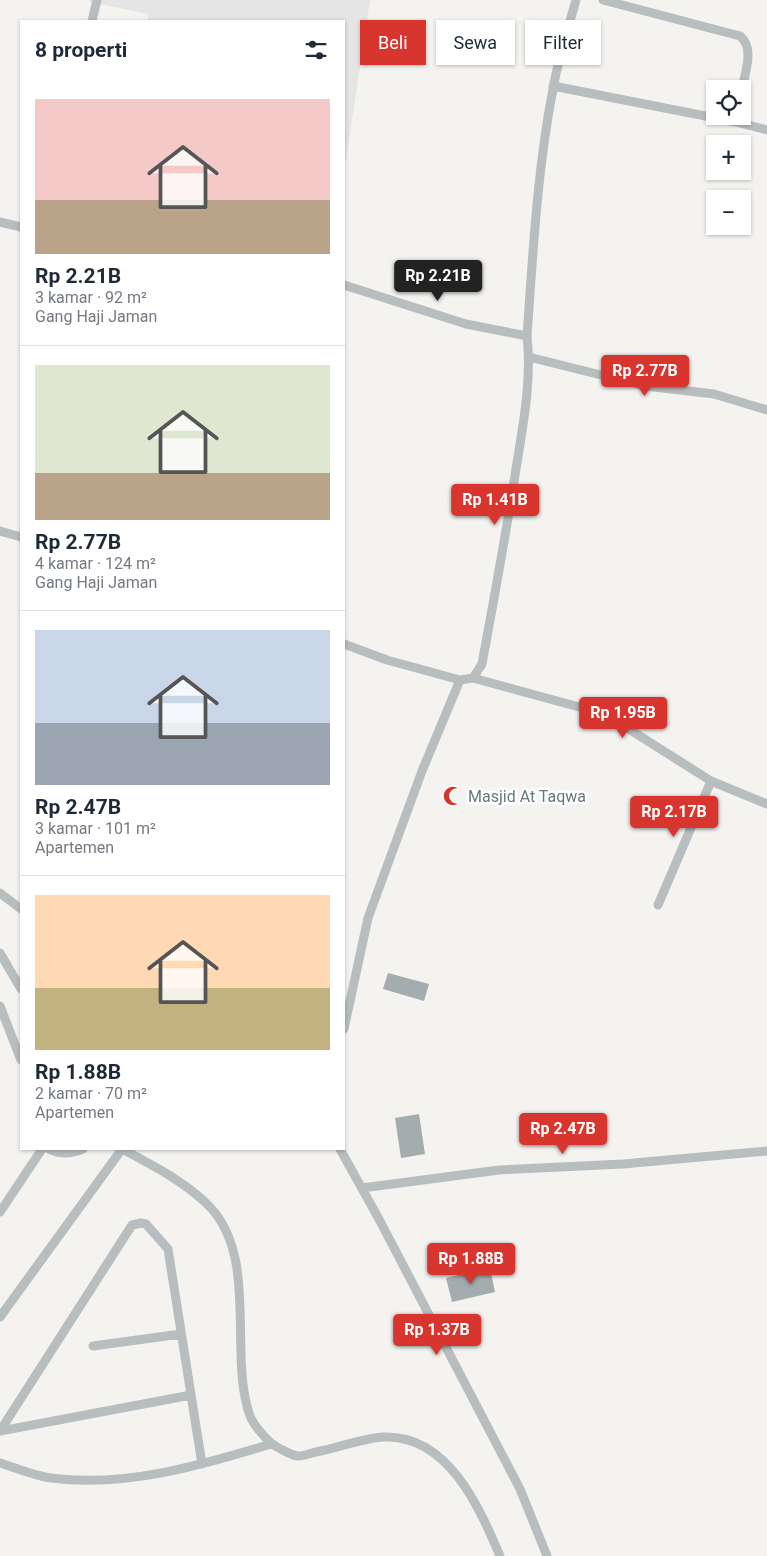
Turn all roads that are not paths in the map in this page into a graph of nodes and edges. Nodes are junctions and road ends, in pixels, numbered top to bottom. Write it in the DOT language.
graph roads {
  1 [pos="97,0"];
  2 [pos="576,0"];
  3 [pos="603,0"];
  4 [pos="92,20"];
  5 [pos="744,80"];
  6 [pos="553,86"];
  7 [pos="706,114"];
  8 [pos="751,124"];
  9 [pos="767,130"];
  10 [pos="0,222"];
  11 [pos="20,227"];
  12 [pos="345,285"];
  13 [pos="527,336"];
  14 [pos="529,357"];
  15 [pos="767,410"];
  16 [pos="0,531"];
  17 [pos="20,537"];
  18 [pos="345,644"];
  19 [pos="473,678"];
  20 [pos="460,680"];
  21 [pos="711,781"];
  22 [pos="767,804"];
  23 [pos="0,893"];
  24 [pos="658,905"];
  25 [pos="20,908"];
  26 [pos="0,954"];
  27 [pos="20,987"];
  28 [pos="0,1006"];
  29 [pos="345,1024"];
  30 [pos="20,1057"];
  31 [pos="41,1150"];
  32 [pos="52,1150"];
  33 [pos="80,1150"];
  34 [pos="121,1150"];
  35 [pos="124,1150"];
  36 [pos="341,1150"];
  37 [pos="767,1151"];
  38 [pos="362,1188"];
  39 [pos="0,1212"];
  40 [pos="0,1317"];
  41 [pos="181,1334"];
  42 [pos="93,1346"];
  43 [pos="191,1395"];
  44 [pos="0,1431"];
  45 [pos="271,1444"];
  46 [pos="0,1463"];
  47 [pos="202,1464"];
  48 [pos="500,1556"];
  49 [pos="547,1556"];
  1 -- 4 [label="street"];
  2 -- 6 [label="street"];
  3 -- 5 [label="street"];
  6 -- 7 [label="street"];
  6 -- 13 [label="street"];
  8 -- 9 [label="street"];
  10 -- 11 [label="street"];
  12 -- 13 [label="street"];
  13 -- 14 [label="street"];
  14 -- 15 [label="street"];
  14 -- 19 [label="street"];
  16 -- 17 [label="street"];
  18 -- 20 [label="street"];
  19 -- 20 [label="street"];
  19 -- 21 [label="street"];
  20 -- 29 [label="street"];
  21 -- 22 [label="street"];
  21 -- 24 [label="street"];
  23 -- 25 [label="street"];
  26 -- 27 [label="street"];
  28 -- 30 [label="street"];
  31 -- 39 [label="street"];
  32 -- 33 [label="street"];
  34 -- 40 [label="street"];
  35 -- 45 [label="street"];
  36 -- 38 [label="street"];
  37 -- 38 [label="street"];
  38 -- 49 [label="street"];
  41 -- 42 [label="street"];
  41 -- 43 [label="street"];
  41 -- 44 [label="street"];
  43 -- 44 [label="street"];
  43 -- 47 [label="street"];
  45 -- 47 [label="street"];
  45 -- 48 [label="street"];
  46 -- 47 [label="street"];
}
